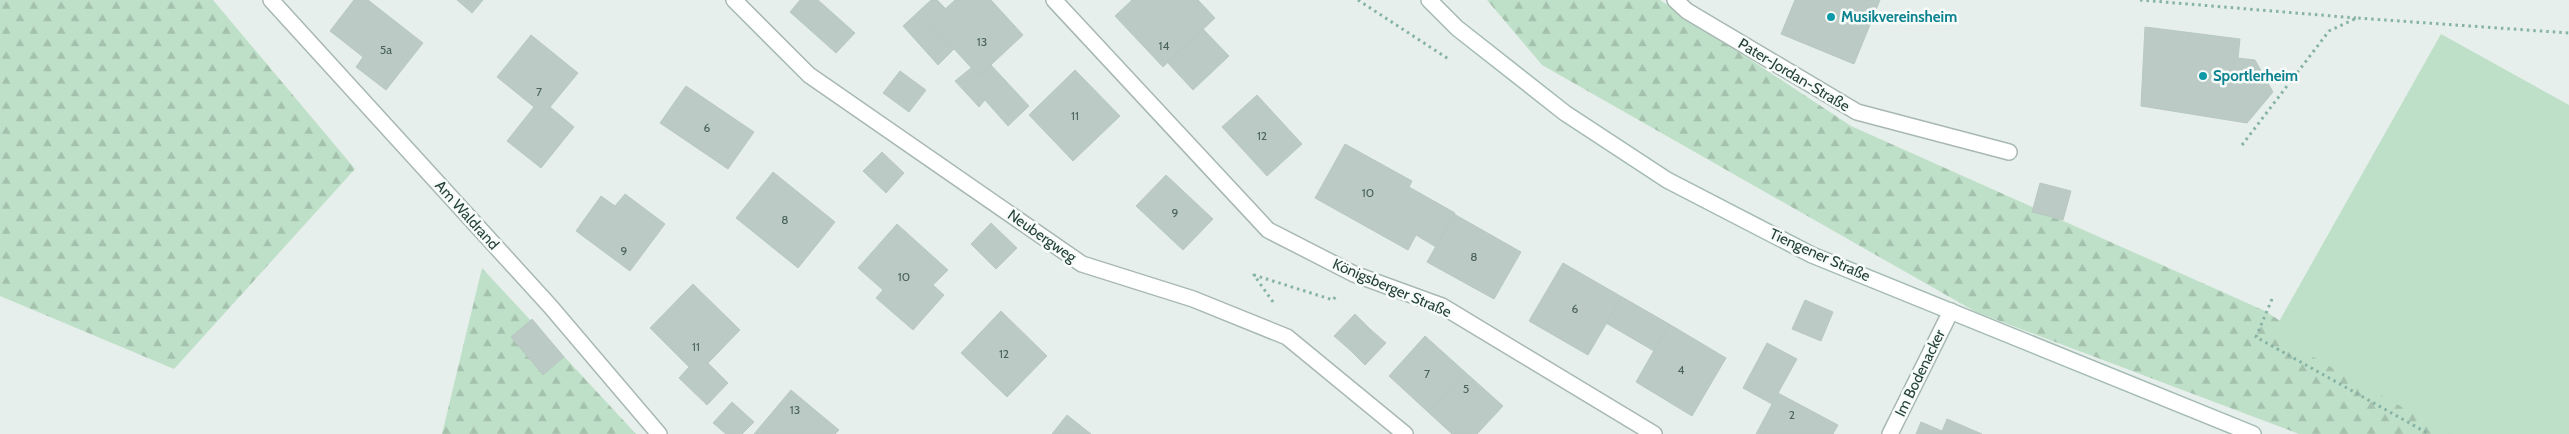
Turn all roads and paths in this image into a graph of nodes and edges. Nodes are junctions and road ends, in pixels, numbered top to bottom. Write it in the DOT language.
graph roads {
  1 [pos="271,0"];
  2 [pos="734,0"];
  3 [pos="1054,0"];
  4 [pos="1429,0"];
  5 [pos="1675,0"];
  6 [pos="2140,0"];
  7 [pos="2357,18"];
  8 [pos="2569,32"];
  9 [pos="2242,145"];
  10 [pos="2009,152"];
  11 [pos="1354,274"];
  12 [pos="2272,299"];
  13 [pos="1951,311"];
  14 [pos="1286,337"];
  15 [pos="659,434"];
  16 [pos="1405,434"];
  17 [pos="1654,434"];
  18 [pos="1890,434"];
  19 [pos="2253,434"];
  20 [pos="2429,434"];
  1 -- 15 [label="street, Am Waldrand"];
  2 -- 14 [label="street, Neubergweg"];
  3 -- 11 [label="street, Königsberger Straße"];
  4 -- 13 [label="street, Tiengener Straße"];
  5 -- 10 [label="street, Pater-Jordan-Straße"];
  6 -- 7 [label="path"];
  7 -- 8 [label="path"];
  7 -- 9 [label="path"];
  11 -- 14 [label="path"];
  11 -- 17 [label="street, Königsberger Straße"];
  12 -- 20 [label="path"];
  13 -- 18 [label="street, Im Bodenacker"];
  13 -- 19 [label="street, Tiengener Straße"];
  14 -- 16 [label="street, Neubergweg"];
}
